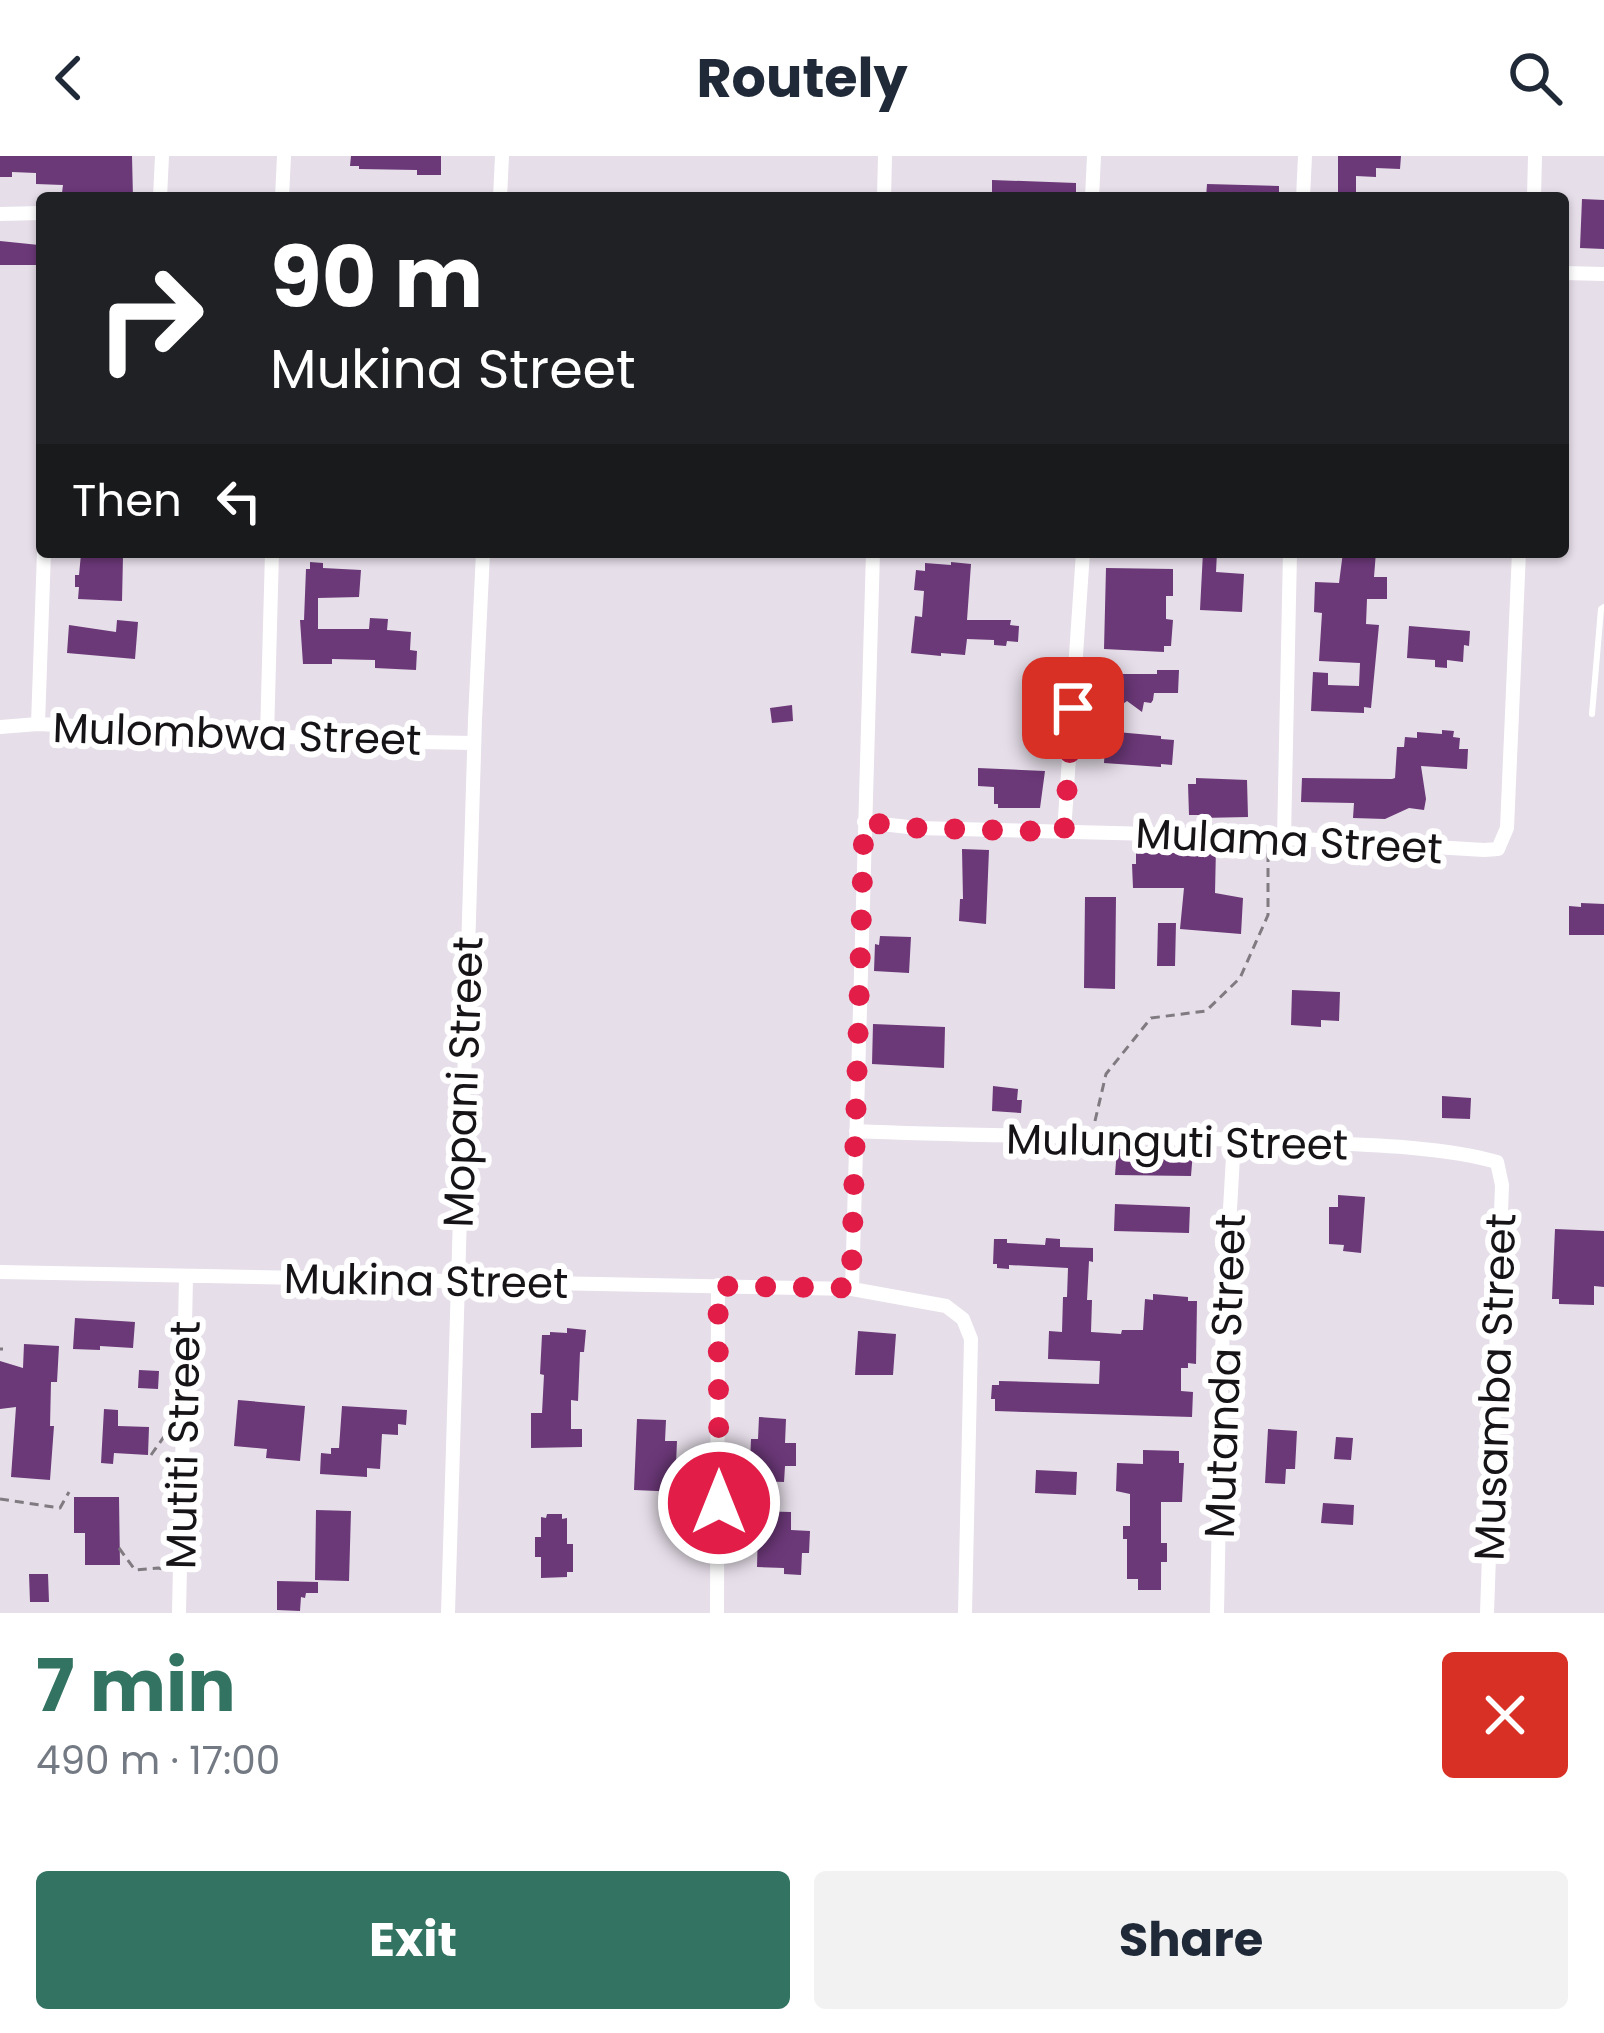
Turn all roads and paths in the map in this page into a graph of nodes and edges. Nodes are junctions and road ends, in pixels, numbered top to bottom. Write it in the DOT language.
graph roads {
  1 [pos="162,156"];
  2 [pos="284,156"];
  3 [pos="502,156"];
  4 [pos="885,156"];
  5 [pos="1094,156"];
  6 [pos="1305,156"];
  7 [pos="1535,156"];
  8 [pos="160,192"];
  9 [pos="282,192"];
  10 [pos="500,192"];
  11 [pos="884,192"];
  12 [pos="1092,192"];
  13 [pos="1304,192"];
  14 [pos="1534,192"];
  15 [pos="36,213"];
  16 [pos="0,214"];
  17 [pos="1569,273"];
  18 [pos="1604,274"];
  19 [pos="44,558"];
  20 [pos="272,558"];
  21 [pos="483,558"];
  22 [pos="873,558"];
  23 [pos="1083,558"];
  24 [pos="1290,558"];
  25 [pos="1519,558"];
  26 [pos="1604,607"];
  27 [pos="1592,714"];
  28 [pos="38,724"];
  29 [pos="0,727"];
  30 [pos="268,736"];
  31 [pos="474,743"];
  32 [pos="864,822"];
  33 [pos="1064,832"];
  34 [pos="1276,838"];
  35 [pos="856,1131"];
  36 [pos="1094,1138"];
  37 [pos="1234,1139"];
  38 [pos="1497,1162"];
  39 [pos="0,1272"];
  40 [pos="186,1277"];
  41 [pos="457,1282"];
  42 [pos="718,1286"];
  43 [pos="851,1288"];
  44 [pos="184,1420"];
  45 [pos="151,1455"];
  46 [pos="69,1492"];
  47 [pos="0,1499"];
  48 [pos="119,1548"];
  49 [pos="180,1573"];
  50 [pos="179,1613"];
  51 [pos="448,1613"];
  52 [pos="717,1613"];
  53 [pos="965,1613"];
  54 [pos="1217,1613"];
  55 [pos="1487,1613"];
  1 -- 8 [label="street"];
  2 -- 9 [label="street"];
  3 -- 10 [label="street"];
  4 -- 11 [label="street"];
  5 -- 12 [label="street"];
  6 -- 13 [label="street"];
  7 -- 14 [label="street"];
  15 -- 16 [label="street"];
  17 -- 18 [label="street"];
  19 -- 28 [label="street"];
  20 -- 30 [label="street"];
  21 -- 31 [label="street, Mopani Street"];
  22 -- 32 [label="street"];
  23 -- 33 [label="street"];
  24 -- 34 [label="street"];
  25 -- 34 [label="street, Mulama Street"];
  26 -- 27 [label="lane"];
  28 -- 29 [label="street, Mulombwa Street"];
  28 -- 30 [label="street, Mulombwa Street"];
  30 -- 31 [label="street, Mulombwa Street"];
  31 -- 41 [label="street, Mopani Street"];
  32 -- 33 [label="street, Mulama Street"];
  32 -- 35 [label="street"];
  33 -- 34 [label="street, Mulama Street"];
  34 -- 36 [label="path"];
  35 -- 36 [label="street, Mulunguti Street"];
  35 -- 43 [label="street"];
  36 -- 37 [label="street, Mulunguti Street"];
  37 -- 38 [label="street, Mulunguti Street"];
  37 -- 54 [label="street, Mutanda Street"];
  38 -- 55 [label="street, Musamba Street"];
  39 -- 40 [label="street, Mukina Street"];
  40 -- 41 [label="street, Mukina Street"];
  40 -- 44 [label="street, Mutiti Street"];
  41 -- 42 [label="street, Mukina Street"];
  41 -- 51 [label="street, Mopani Street"];
  42 -- 43 [label="street, Mukina Street"];
  42 -- 52 [label="street"];
  43 -- 53 [label="street, Mukina Street"];
  44 -- 45 [label="path"];
  44 -- 49 [label="street, Mutiti Street"];
  46 -- 47 [label="path"];
  48 -- 49 [label="path"];
  49 -- 50 [label="street, Mutiti Street"];
}
